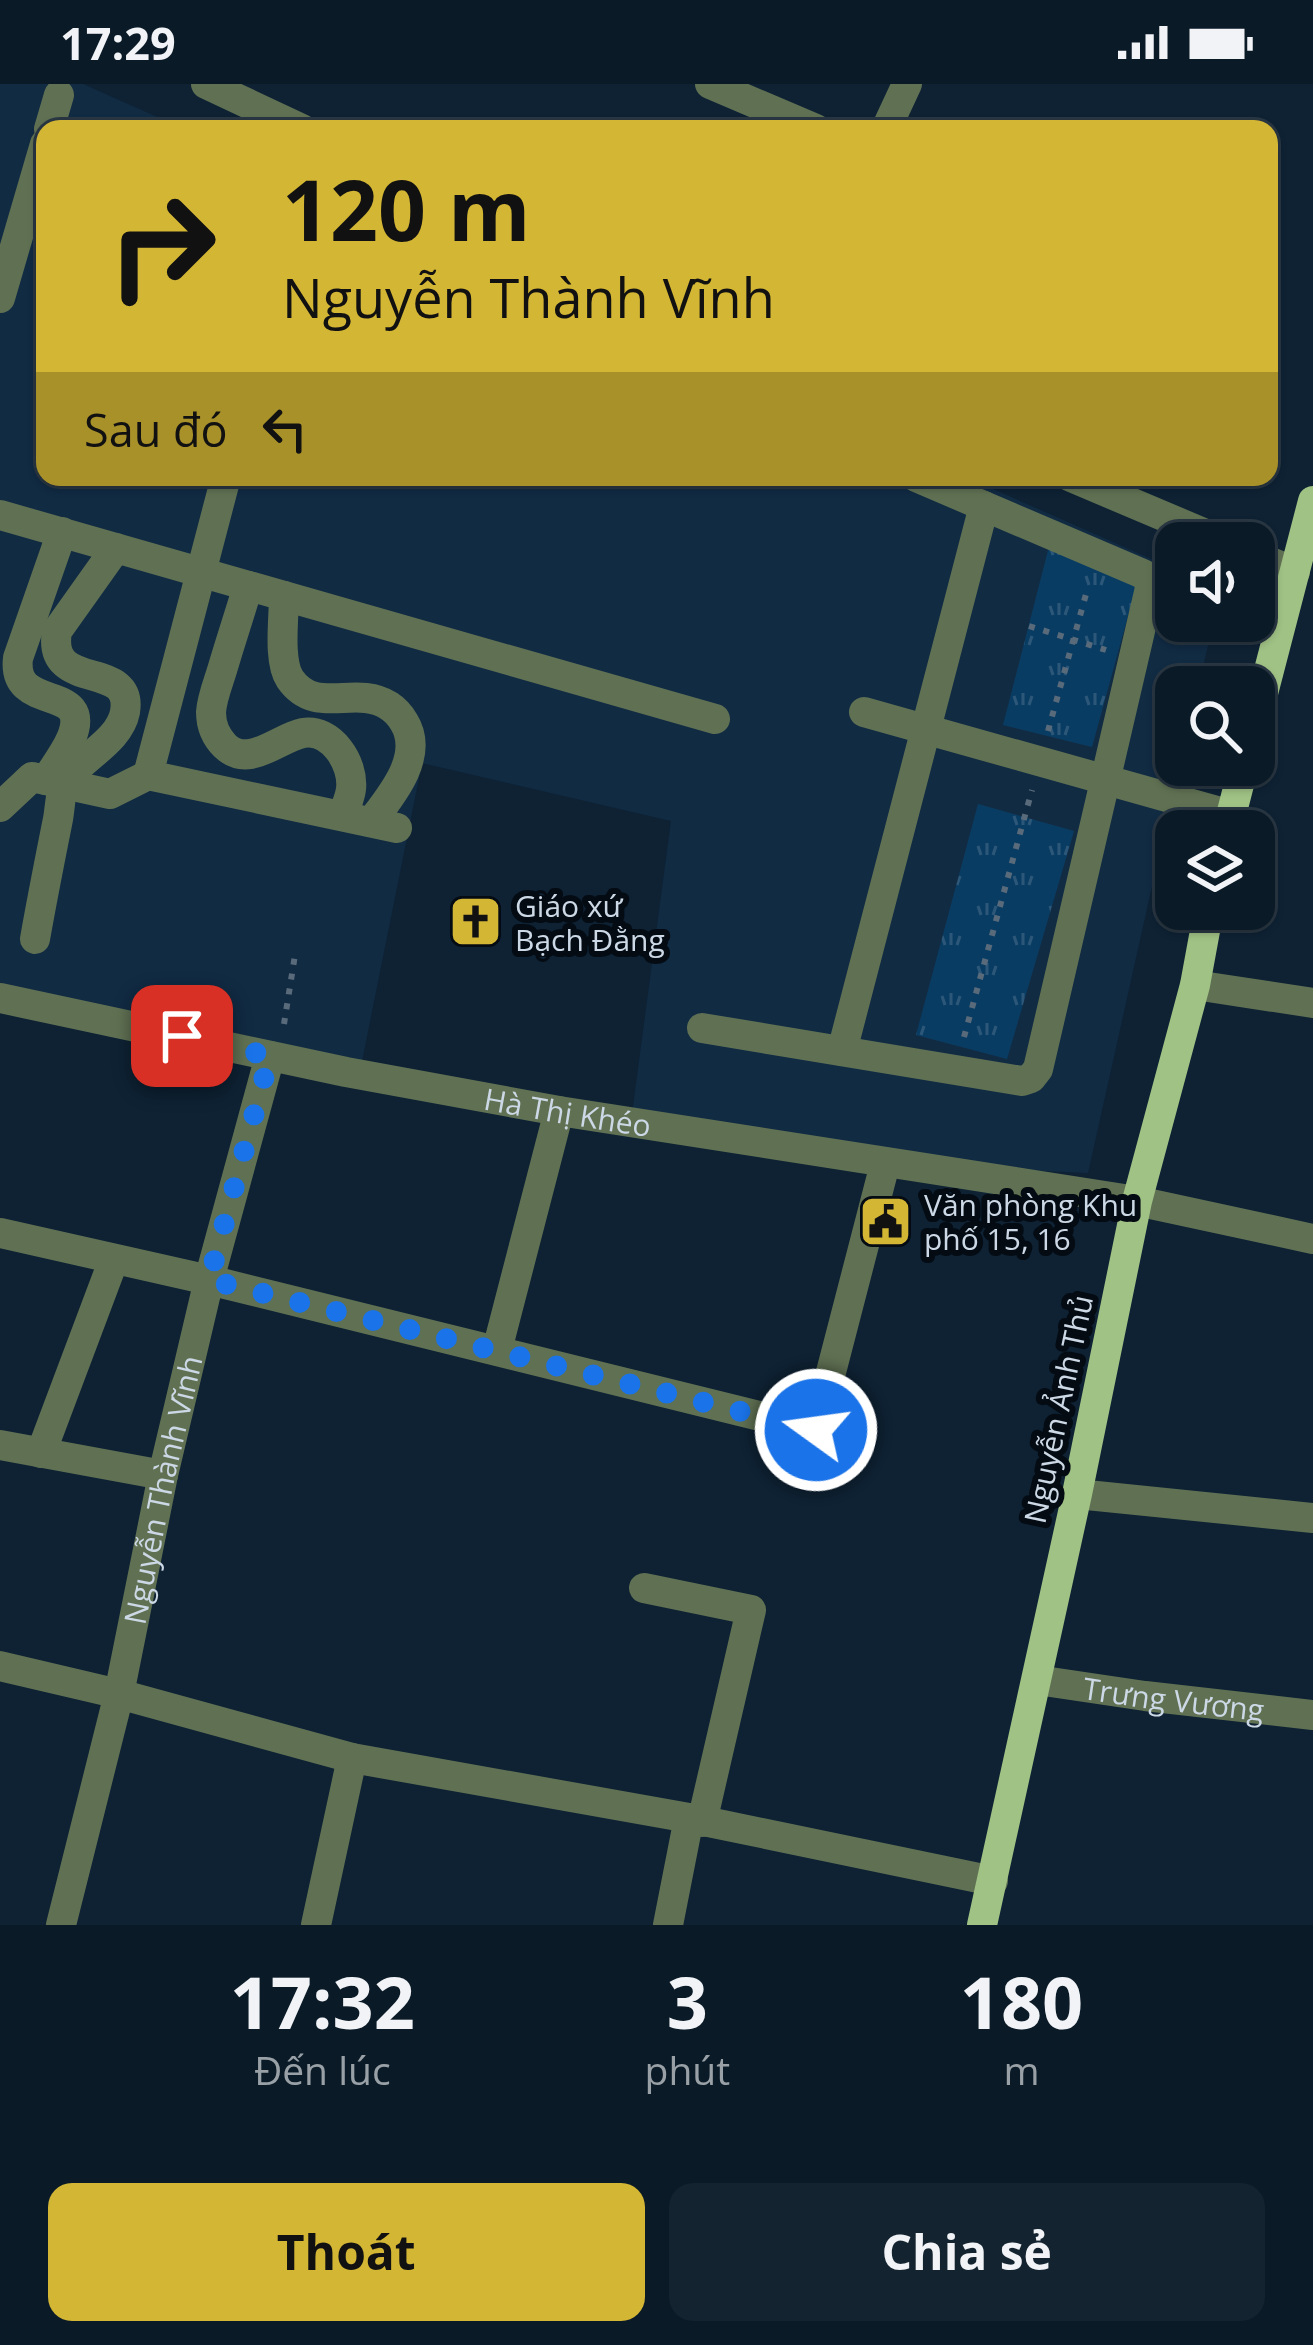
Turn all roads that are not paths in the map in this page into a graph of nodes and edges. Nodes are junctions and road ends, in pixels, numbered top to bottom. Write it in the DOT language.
graph roads {
  1 [pos="206,84"];
  2 [pos="710,84"];
  3 [pos="907,84"];
  4 [pos="59,95"];
  5 [pos="52,120"];
  6 [pos="283,120"];
  7 [pos="795,120"];
  8 [pos="890,120"];
  9 [pos="36,175"];
  10 [pos="0,298"];
  11 [pos="224,486"];
  12 [pos="937,486"];
  13 [pos="1092,486"];
  14 [pos="1313,501"];
  15 [pos="984,506"];
  16 [pos="0,514"];
  17 [pos="1177,522"];
  18 [pos="62,532"];
  19 [pos="116,548"];
  20 [pos="1275,564"];
  21 [pos="200,572"];
  22 [pos="1295,572"];
  23 [pos="248,586"];
  24 [pos="284,596"];
  25 [pos="1270,666"];
  26 [pos="864,712"];
  27 [pos="715,719"];
  28 [pos="926,729"];
  29 [pos="148,775"];
  30 [pos="1105,779"];
  31 [pos="55,782"];
  32 [pos="0,807"];
  33 [pos="1192,810"];
  34 [pos="370,822"];
  35 [pos="1205,930"];
  36 [pos="34,939"];
  37 [pos="1195,985"];
  38 [pos="0,998"];
  39 [pos="1313,1003"];
  40 [pos="702,1028"];
  41 [pos="842,1052"];
  42 [pos="274,1056"];
  43 [pos="559,1111"];
  44 [pos="885,1164"];
  45 [pos="1137,1201"];
  46 [pos="0,1232"];
  47 [pos="1313,1239"];
  48 [pos="114,1258"];
  49 [pos="209,1280"];
  50 [pos="497,1350"];
  51 [pos="0,1444"];
  52 [pos="41,1453"];
  53 [pos="163,1475"];
  54 [pos="1077,1494"];
  55 [pos="1313,1518"];
  56 [pos="644,1588"];
  57 [pos="0,1666"];
  58 [pos="1037,1679"];
  59 [pos="119,1694"];
  60 [pos="1313,1715"];
  61 [pos="352,1758"];
  62 [pos="695,1820"];
  63 [pos="993,1881"];
  64 [pos="62,1925"];
  65 [pos="316,1925"];
  66 [pos="668,1925"];
  67 [pos="982,1925"];
  1 -- 6 [label="street"];
  2 -- 7 [label="street"];
  3 -- 8 [label="street"];
  4 -- 5 [label="street"];
  9 -- 10 [label="street"];
  11 -- 21 [label="street"];
  12 -- 15 [label="street"];
  13 -- 17 [label="street"];
  14 -- 22 [label="main road"];
  15 -- 28 [label="street"];
  15 -- 30 [label="street"];
  16 -- 18 [label="street"];
  18 -- 19 [label="street"];
  18 -- 31 [label="street"];
  19 -- 21 [label="street"];
  19 -- 31 [label="street"];
  20 -- 22 [label="street"];
  21 -- 23 [label="street"];
  21 -- 29 [label="street"];
  22 -- 25 [label="main road"];
  23 -- 24 [label="street"];
  23 -- 34 [label="street"];
  24 -- 27 [label="street"];
  24 -- 34 [label="street"];
  26 -- 28 [label="street"];
  28 -- 30 [label="street"];
  28 -- 41 [label="street"];
  29 -- 31 [label="street"];
  29 -- 34 [label="street"];
  30 -- 33 [label="street"];
  30 -- 41 [label="street"];
  31 -- 32 [label="street"];
  31 -- 36 [label="street"];
  35 -- 37 [label="main road, Nguyễn Ảnh Thủ"];
  37 -- 39 [label="street"];
  37 -- 45 [label="main road, Nguyễn Ảnh Thủ"];
  38 -- 42 [label="street, Hà Thị Khéo"];
  40 -- 41 [label="street"];
  42 -- 43 [label="street, Hà Thị Khéo"];
  42 -- 49 [label="street, Nguyễn Thành Vĩnh"];
  43 -- 44 [label="street, Hà Thị Khéo"];
  43 -- 50 [label="street"];
  44 -- 45 [label="street, Hà Thị Khéo"];
  44 -- 50 [label="street"];
  45 -- 47 [label="street, Hà Thị Khéo"];
  45 -- 54 [label="main road, Nguyễn Ảnh Thủ"];
  46 -- 48 [label="street"];
  48 -- 49 [label="street"];
  48 -- 52 [label="street"];
  49 -- 50 [label="street"];
  49 -- 53 [label="street, Nguyễn Thành Vĩnh"];
  51 -- 52 [label="street"];
  52 -- 53 [label="street"];
  53 -- 59 [label="street, Nguyễn Thành Vĩnh"];
  54 -- 55 [label="street"];
  54 -- 58 [label="main road, Nguyễn Ảnh Thủ"];
  56 -- 62 [label="street"];
  57 -- 59 [label="street"];
  58 -- 60 [label="street, Trưng Vương"];
  58 -- 63 [label="main road, Nguyễn Ảnh Thủ"];
  59 -- 61 [label="street"];
  59 -- 64 [label="street, Nguyễn Thành Vĩnh"];
  61 -- 62 [label="street"];
  61 -- 65 [label="street"];
  62 -- 63 [label="street"];
  62 -- 66 [label="street"];
  63 -- 67 [label="main road, Nguyễn Ảnh Thủ"];
}
